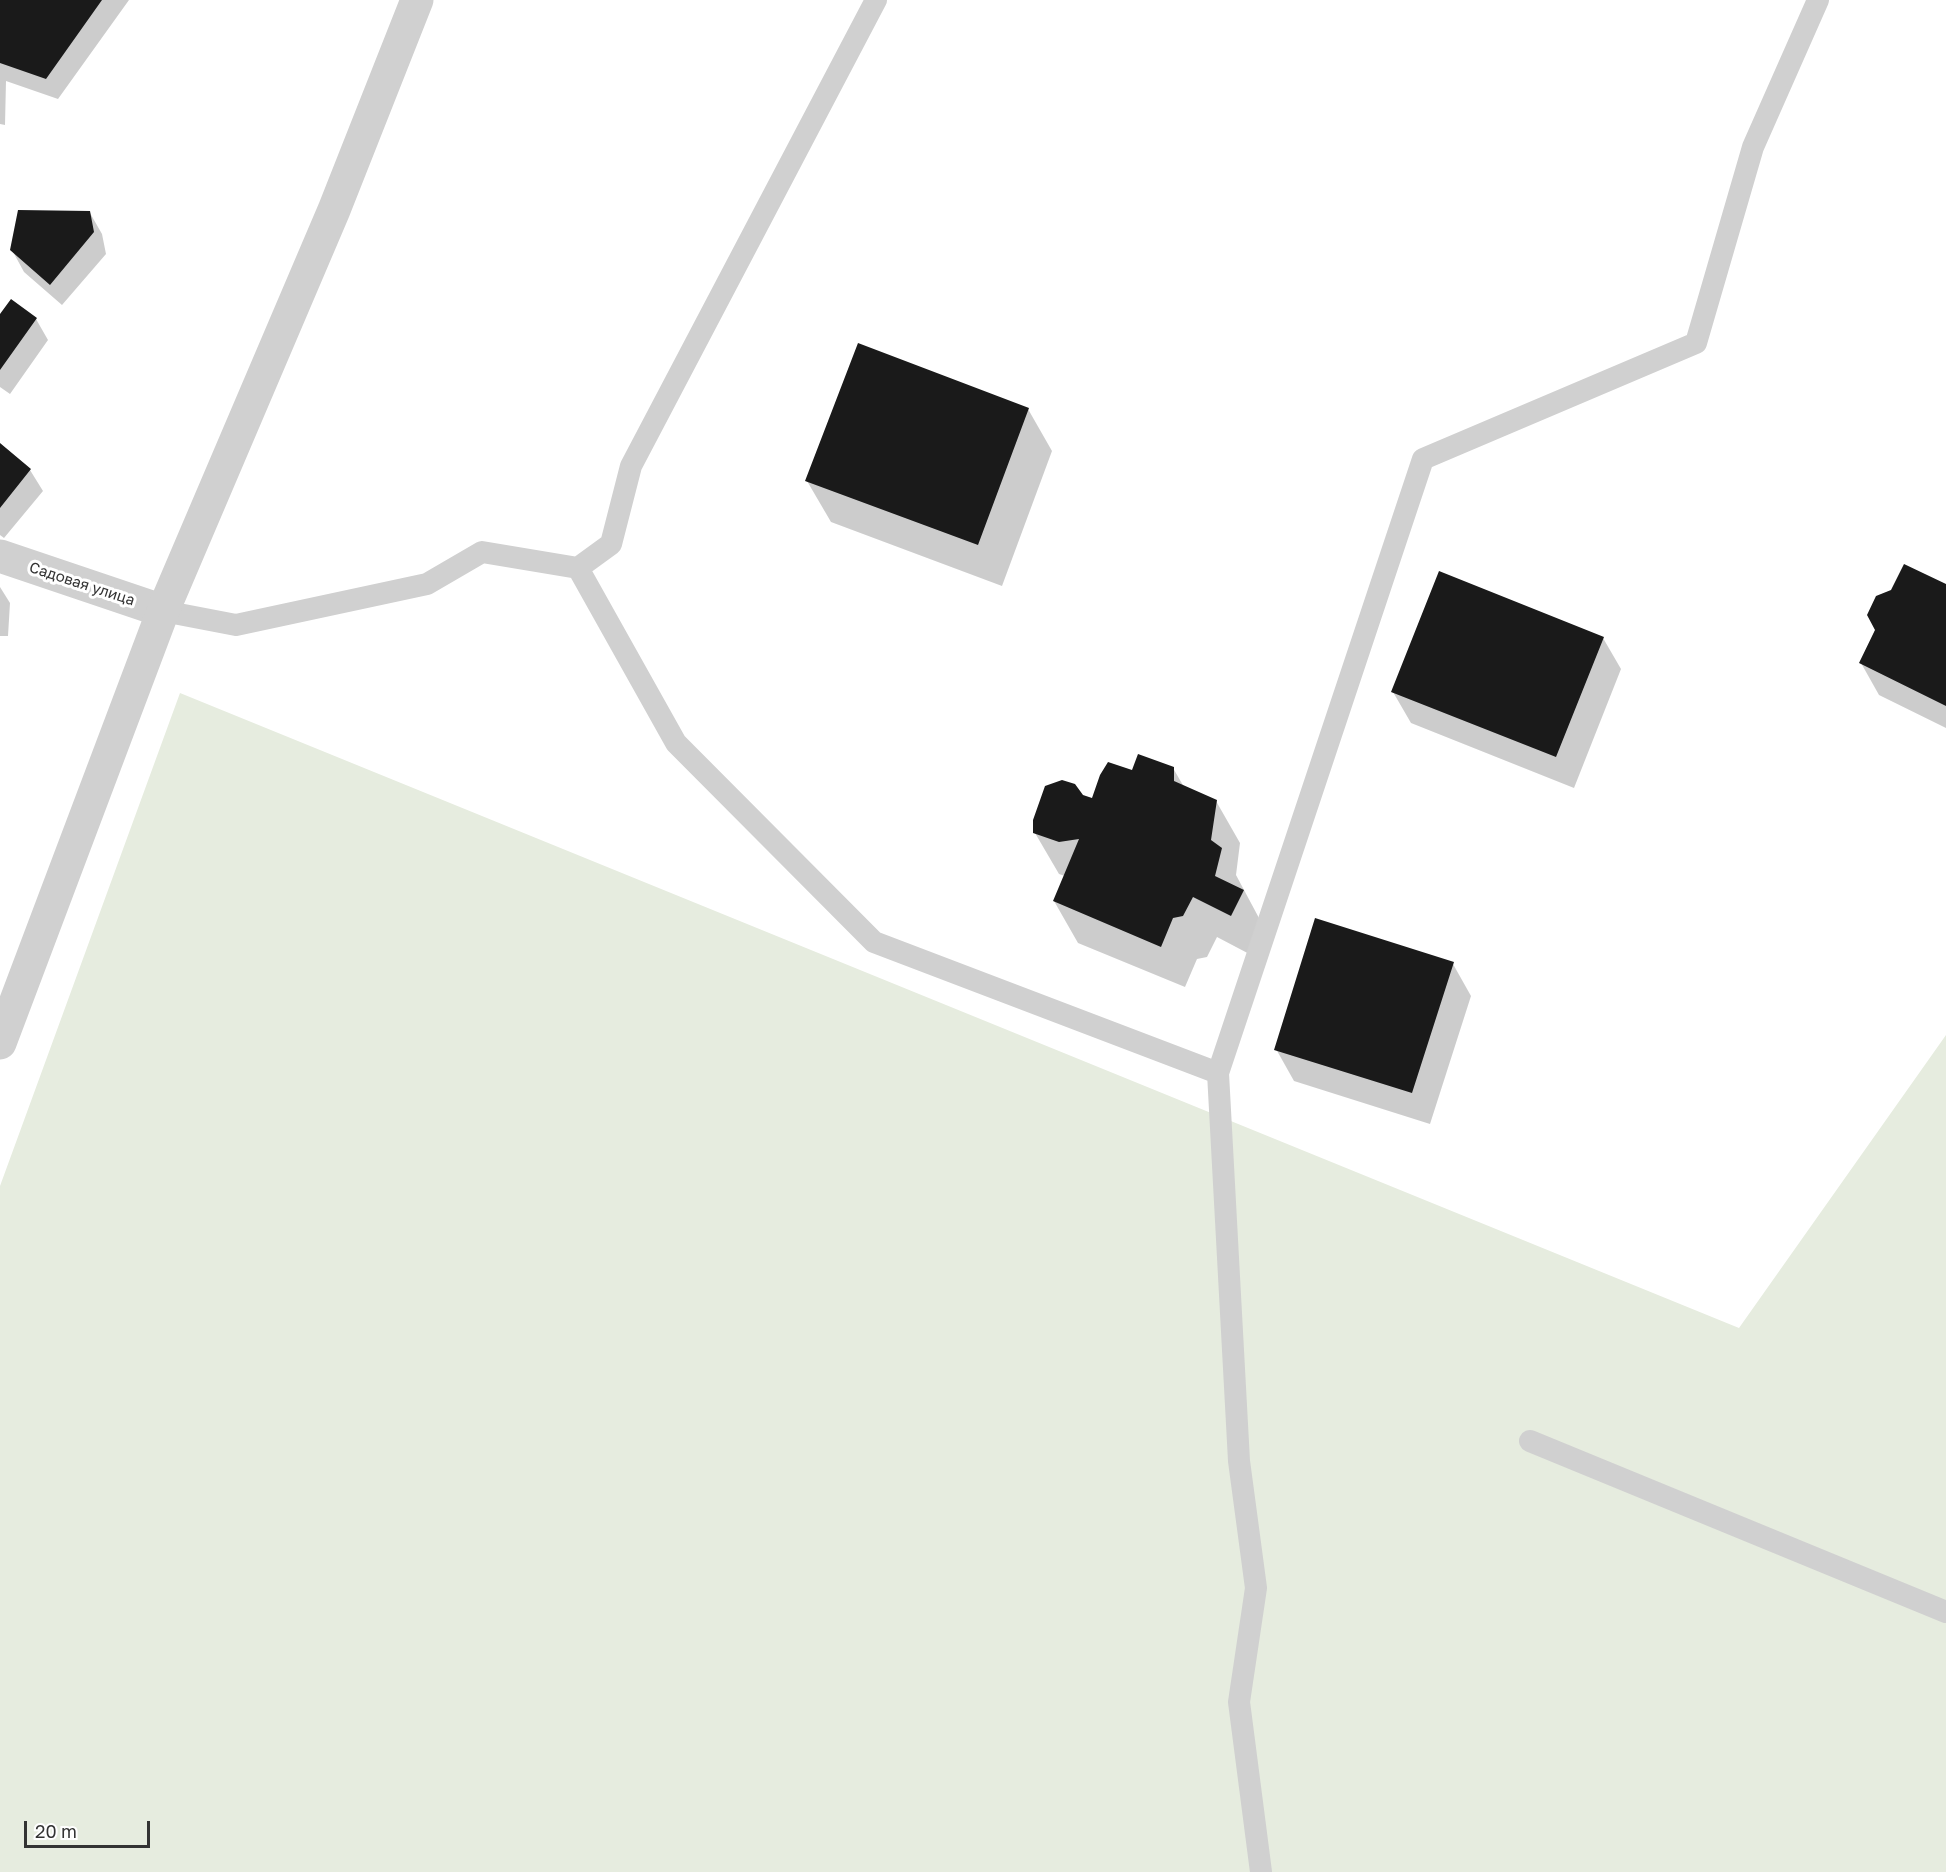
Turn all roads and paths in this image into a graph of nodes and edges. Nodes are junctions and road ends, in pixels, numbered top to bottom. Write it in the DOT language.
graph roads {
  1 [pos="417,0"];
  2 [pos="876,0"];
  3 [pos="1818,0"];
  4 [pos="0,556"];
  5 [pos="578,568"];
  6 [pos="163,611"];
  7 [pos="0,1043"];
  8 [pos="1218,1073"];
  9 [pos="1530,1441"];
  10 [pos="1946,1612"];
  11 [pos="1261,1872"];
  1 -- 6 [label="street"];
  2 -- 5 [label="lane"];
  3 -- 8 [label="lane"];
  4 -- 6 [label="street, Садовая улица"];
  5 -- 6 [label="lane"];
  5 -- 8 [label="lane"];
  6 -- 7 [label="street"];
  8 -- 11 [label="lane"];
  9 -- 10 [label="lane"];
}
